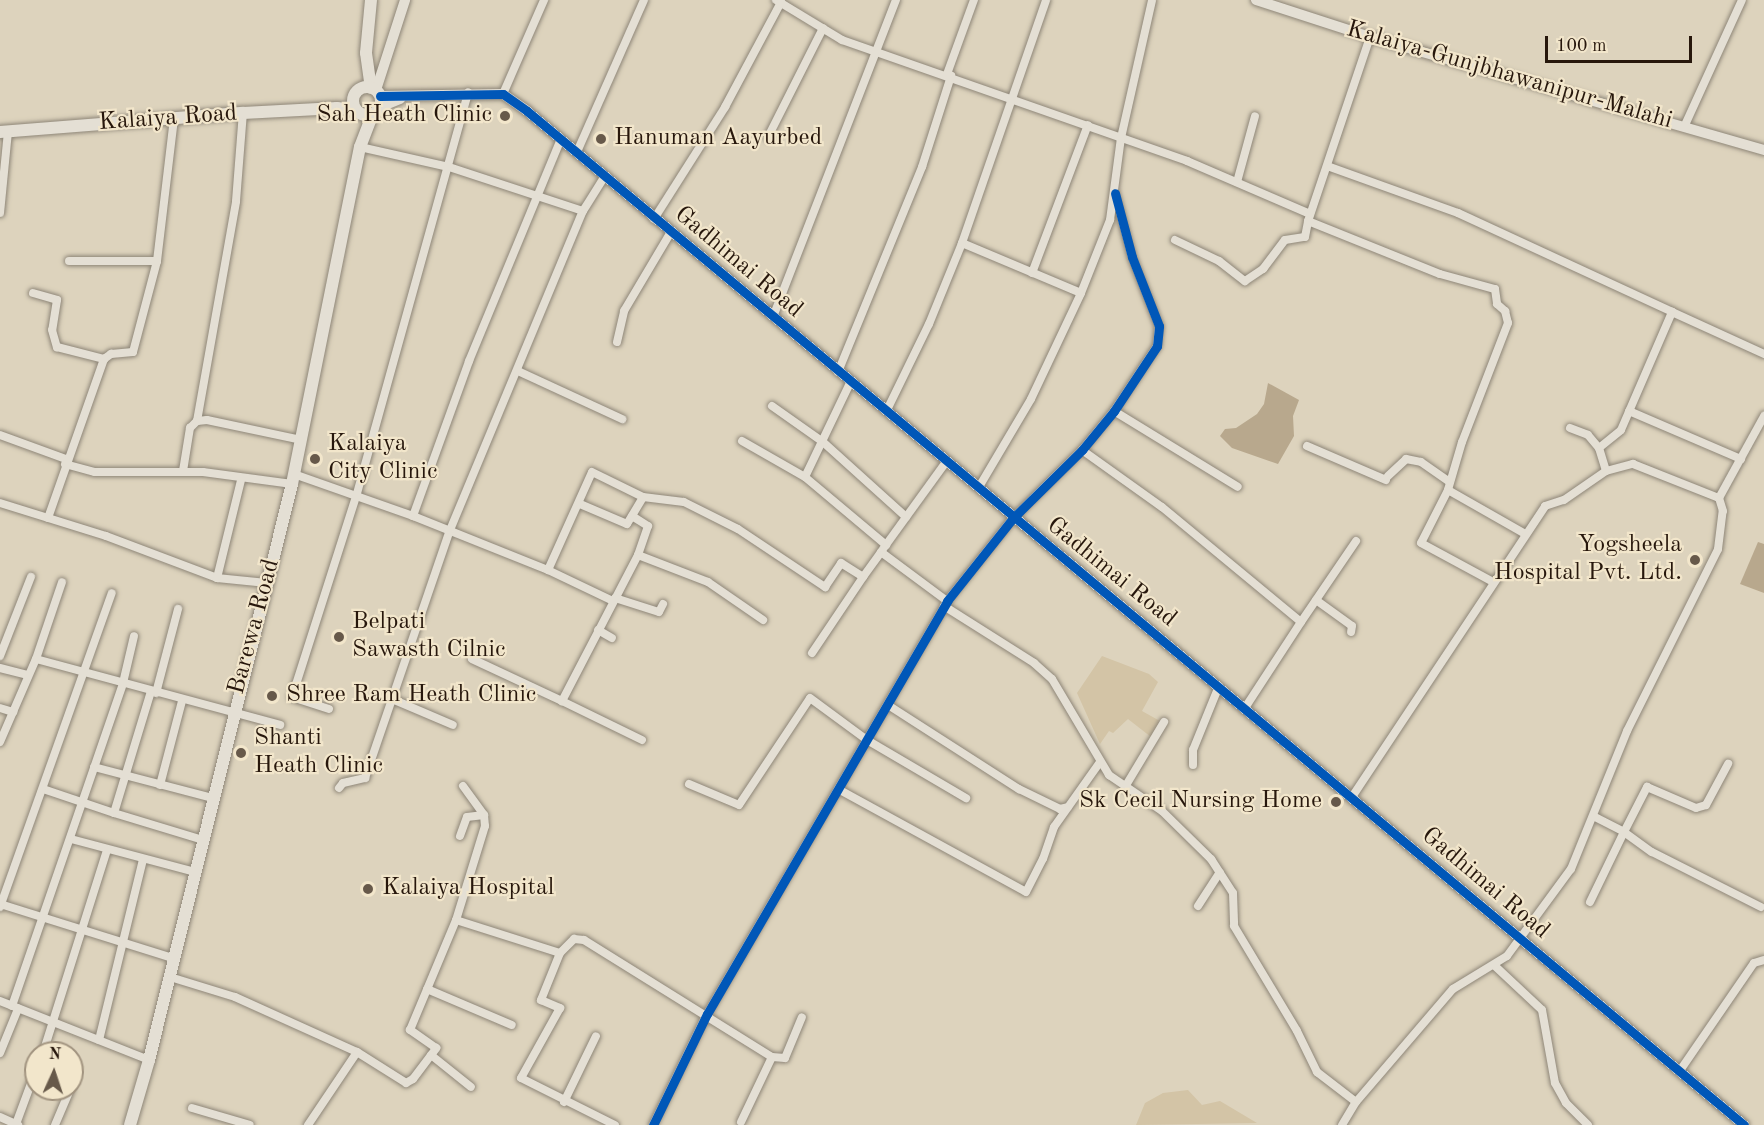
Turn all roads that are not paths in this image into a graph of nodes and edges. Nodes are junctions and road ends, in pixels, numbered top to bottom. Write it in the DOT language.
graph roads {
  1 [pos="371,0"];
  2 [pos="405,0"];
  3 [pos="544,0"];
  4 [pos="644,0"];
  5 [pos="896,0"];
  6 [pos="974,0"];
  7 [pos="1046,0"];
  8 [pos="1152,0"];
  9 [pos="1256,0"];
  10 [pos="1742,0"];
  11 [pos="778,1"];
  12 [pos="823,28"];
  13 [pos="1370,37"];
  14 [pos="879,53"];
  15 [pos="949,75"];
  16 [pos="468,92"];
  17 [pos="503,94"];
  18 [pos="1015,98"];
  19 [pos="373,101"];
  20 [pos="355,107"];
  21 [pos="243,113"];
  22 [pos="1255,116"];
  23 [pos="174,118"];
  24 [pos="1088,125"];
  25 [pos="1685,125"];
  26 [pos="4,132"];
  27 [pos="768,137"];
  28 [pos="1121,138"];
  29 [pos="561,139"];
  30 [pos="360,147"];
  31 [pos="1764,150"];
  32 [pos="577,152"];
  33 [pos="1330,166"];
  34 [pos="449,167"];
  35 [pos="604,178"];
  36 [pos="1237,182"];
  37 [pos="1115,193"];
  38 [pos="535,196"];
  39 [pos="583,212"];
  40 [pos="0,213"];
  41 [pos="1309,217"];
  42 [pos="654,219"];
  43 [pos="671,232"];
  44 [pos="1175,240"];
  45 [pos="962,243"];
  46 [pos="69,261"];
  47 [pos="157,261"];
  48 [pos="1032,273"];
  49 [pos="33,293"];
  50 [pos="1081,293"];
  51 [pos="1672,312"];
  52 [pos="773,317"];
  53 [pos="616,342"];
  54 [pos="1764,354"];
  55 [pos="104,358"];
  56 [pos="519,371"];
  57 [pos="838,372"];
  58 [pos="850,383"];
  59 [pos="772,406"];
  60 [pos="887,410"];
  61 [pos="1114,411"];
  62 [pos="1629,411"];
  63 [pos="1764,417"];
  64 [pos="622,419"];
  65 [pos="197,421"];
  66 [pos="1570,428"];
  67 [pos="0,435"];
  68 [pos="301,440"];
  69 [pos="742,441"];
  70 [pos="823,442"];
  71 [pos="1307,446"];
  72 [pos="1599,448"];
  73 [pos="1082,450"];
  74 [pos="1741,459"];
  75 [pos="65,462"];
  76 [pos="946,462"];
  77 [pos="183,471"];
  78 [pos="1606,471"];
  79 [pos="805,477"];
  80 [pos="293,479"];
  81 [pos="241,480"];
  82 [pos="1449,486"];
  83 [pos="979,487"];
  84 [pos="1238,487"];
  85 [pos="357,497"];
  86 [pos="643,497"];
  87 [pos="1719,498"];
  88 [pos="0,503"];
  89 [pos="579,504"];
  90 [pos="413,516"];
  91 [pos="632,516"];
  92 [pos="906,517"];
  93 [pos="48,518"];
  94 [pos="1013,518"];
  95 [pos="450,530"];
  96 [pos="1525,534"];
  97 [pos="1356,542"];
  98 [pos="883,549"];
  99 [pos="638,555"];
  100 [pos="548,570"];
  101 [pos="31,577"];
  102 [pos="863,577"];
  103 [pos="217,578"];
  104 [pos="62,582"];
  105 [pos="1493,582"];
  106 [pos="267,583"];
  107 [pos="112,593"];
  108 [pos="614,600"];
  109 [pos="1316,600"];
  110 [pos="663,604"];
  111 [pos="945,604"];
  112 [pos="178,609"];
  113 [pos="763,620"];
  114 [pos="1301,622"];
  115 [pos="598,630"];
  116 [pos="1351,632"];
  117 [pos="134,636"];
  118 [pos="612,638"];
  119 [pos="812,653"];
  120 [pos="0,656"];
  121 [pos="472,658"];
  122 [pos="36,659"];
  123 [pos="0,668"];
  124 [pos="84,673"];
  125 [pos="28,675"];
  126 [pos="123,683"];
  127 [pos="1219,686"];
  128 [pos="154,692"];
  129 [pos="392,699"];
  130 [pos="182,701"];
  131 [pos="562,701"];
  132 [pos="888,705"];
  133 [pos="0,708"];
  134 [pos="1245,708"];
  135 [pos="329,709"];
  136 [pos="13,712"];
  137 [pos="233,712"];
  138 [pos="1164,722"];
  139 [pos="279,724"];
  140 [pos="453,725"];
  141 [pos="642,740"];
  142 [pos="867,740"];
  143 [pos="0,742"];
  144 [pos="1100,762"];
  145 [pos="1728,764"];
  146 [pos="1193,765"];
  147 [pos="94,767"];
  148 [pos="124,776"];
  149 [pos="689,784"];
  150 [pos="160,785"];
  151 [pos="463,786"];
  152 [pos="1125,787"];
  153 [pos="339,788"];
  154 [pos="43,789"];
  155 [pos="838,789"];
  156 [pos="1352,797"];
  157 [pos="213,798"];
  158 [pos="966,798"];
  159 [pos="81,803"];
  160 [pos="1068,807"];
  161 [pos="114,813"];
  162 [pos="484,815"];
  163 [pos="1595,817"];
  164 [pos="1624,832"];
  165 [pos="460,836"];
  166 [pos="71,839"];
  167 [pos="203,840"];
  168 [pos="107,850"];
  169 [pos="143,859"];
  170 [pos="195,872"];
  171 [pos="1220,872"];
  172 [pos="1590,902"];
  173 [pos="0,905"];
  174 [pos="1198,906"];
  175 [pos="1761,907"];
  176 [pos="42,917"];
  177 [pos="456,920"];
  178 [pos="83,931"];
  179 [pos="1521,939"];
  180 [pos="120,945"];
  181 [pos="560,953"];
  182 [pos="175,959"];
  183 [pos="1764,960"];
  184 [pos="1495,966"];
  185 [pos="170,977"];
  186 [pos="427,989"];
  187 [pos="0,1001"];
  188 [pos="15,1008"];
  189 [pos="707,1014"];
  190 [pos="802,1017"];
  191 [pos="54,1024"];
  192 [pos="513,1025"];
  193 [pos="596,1036"];
  194 [pos="99,1040"];
  195 [pos="48,1041"];
  196 [pos="357,1052"];
  197 [pos="0,1053"];
  198 [pos="431,1055"];
  199 [pos="772,1057"];
  200 [pos="149,1060"];
  201 [pos="1679,1072"];
  202 [pos="471,1087"];
  203 [pos="25,1101"];
  204 [pos="65,1101"];
  205 [pos="564,1102"];
  206 [pos="1356,1102"];
  207 [pos="192,1108"];
  208 [pos="0,1117"];
  209 [pos="741,1122"];
  210 [pos="17,1124"];
  211 [pos="55,1125"];
  212 [pos="130,1125"];
  213 [pos="250,1125"];
  214 [pos="308,1125"];
  215 [pos="615,1125"];
  216 [pos="653,1125"];
  217 [pos="1342,1125"];
  218 [pos="1588,1125"];
  219 [pos="1744,1125"];
  1 -- 19 [label="main road, Barewa Road"];
  2 -- 19 [label="street"];
  3 -- 17 [label="street"];
  4 -- 32 [label="street"];
  5 -- 14 [label="street"];
  6 -- 15 [label="street"];
  7 -- 18 [label="street"];
  8 -- 28 [label="street"];
  9 -- 13 [label="street, Kalaiya-Gunjbhawanipur-Malahi"];
  10 -- 25 [label="street"];
  11 -- 12 [label="street"];
  11 -- 42 [label="street"];
  12 -- 14 [label="street"];
  12 -- 27 [label="street"];
  13 -- 25 [label="street, Kalaiya-Gunjbhawanipur-Malahi"];
  13 -- 33 [label="street"];
  14 -- 15 [label="street"];
  14 -- 52 [label="street"];
  15 -- 18 [label="street"];
  15 -- 57 [label="street"];
  16 -- 17 [label="street"];
  16 -- 19 [label="street"];
  16 -- 34 [label="street"];
  17 -- 29 [label="street, Gadhimai Road"];
  18 -- 24 [label="street"];
  18 -- 45 [label="street"];
  19 -- 20 [label="main road"];
  19 -- 20 [label="main road"];
  19 -- 30 [label="main road, Barewa Road"];
  20 -- 21 [label="main road, Kalaiya Road"];
  21 -- 23 [label="main road, Kalaiya Road"];
  21 -- 65 [label="street"];
  22 -- 36 [label="street"];
  23 -- 26 [label="main road, Kalaiya Road"];
  23 -- 47 [label="street"];
  24 -- 28 [label="street"];
  24 -- 48 [label="street"];
  25 -- 31 [label="street, Kalaiya-Gunjbhawanipur-Malahi"];
  26 -- 40 [label="street"];
  28 -- 36 [label="street"];
  28 -- 37 [label="street"];
  29 -- 32 [label="street, Gadhimai Road"];
  29 -- 38 [label="street"];
  30 -- 34 [label="street"];
  30 -- 68 [label="main road, Barewa Road"];
  32 -- 35 [label="street, Gadhimai Road"];
  33 -- 41 [label="street"];
  33 -- 51 [label="street"];
  34 -- 38 [label="street"];
  34 -- 85 [label="street"];
  35 -- 39 [label="street"];
  35 -- 42 [label="street, Gadhimai Road"];
  36 -- 41 [label="street"];
  37 -- 50 [label="street"];
  37 -- 61 [label="street"];
  38 -- 39 [label="street"];
  38 -- 90 [label="street"];
  39 -- 56 [label="street"];
  41 -- 44 [label="street"];
  41 -- 82 [label="street"];
  42 -- 43 [label="street, Gadhimai Road"];
  43 -- 52 [label="street, Gadhimai Road"];
  43 -- 53 [label="street"];
  45 -- 48 [label="street"];
  45 -- 60 [label="street"];
  46 -- 47 [label="street"];
  47 -- 55 [label="street"];
  48 -- 50 [label="street"];
  49 -- 55 [label="street"];
  50 -- 83 [label="street"];
  51 -- 54 [label="street"];
  51 -- 62 [label="street"];
  52 -- 57 [label="street, Gadhimai Road"];
  55 -- 75 [label="street"];
  56 -- 64 [label="street"];
  56 -- 95 [label="street"];
  57 -- 58 [label="street, Gadhimai Road"];
  58 -- 60 [label="street, Gadhimai Road"];
  58 -- 70 [label="street"];
  59 -- 70 [label="street"];
  60 -- 76 [label="street, Gadhimai Road"];
  61 -- 73 [label="street"];
  61 -- 84 [label="street"];
  62 -- 72 [label="street"];
  62 -- 74 [label="street"];
  63 -- 74 [label="street"];
  65 -- 68 [label="street"];
  65 -- 77 [label="street"];
  66 -- 72 [label="street"];
  67 -- 75 [label="street"];
  68 -- 80 [label="main road, Barewa Road"];
  69 -- 79 [label="street"];
  70 -- 79 [label="street"];
  70 -- 92 [label="street"];
  71 -- 82 [label="street"];
  72 -- 78 [label="street"];
  73 -- 94 [label="street"];
  73 -- 114 [label="street"];
  74 -- 87 [label="street"];
  75 -- 77 [label="street"];
  75 -- 93 [label="street"];
  76 -- 83 [label="street, Gadhimai Road"];
  76 -- 92 [label="street"];
  77 -- 81 [label="street"];
  78 -- 87 [label="street"];
  78 -- 96 [label="street"];
  79 -- 98 [label="street"];
  80 -- 81 [label="street"];
  80 -- 85 [label="street"];
  80 -- 106 [label="main road, Barewa Road"];
  81 -- 103 [label="street"];
  82 -- 96 [label="street"];
  82 -- 105 [label="street"];
  83 -- 94 [label="street, Gadhimai Road"];
  85 -- 90 [label="street"];
  85 -- 135 [label="street"];
  86 -- 89 [label="street"];
  86 -- 91 [label="street"];
  86 -- 102 [label="street"];
  87 -- 163 [label="street"];
  88 -- 93 [label="street"];
  89 -- 91 [label="street"];
  89 -- 100 [label="street"];
  90 -- 95 [label="street"];
  91 -- 99 [label="street"];
  92 -- 98 [label="street"];
  93 -- 103 [label="street"];
  94 -- 111 [label="street"];
  94 -- 127 [label="street, Gadhimai Road"];
  95 -- 100 [label="street"];
  95 -- 129 [label="street"];
  96 -- 105 [label="street"];
  97 -- 109 [label="street"];
  98 -- 102 [label="street"];
  98 -- 111 [label="street"];
  99 -- 108 [label="street"];
  99 -- 113 [label="street"];
  100 -- 108 [label="street"];
  101 -- 120 [label="street"];
  102 -- 119 [label="street"];
  103 -- 106 [label="street"];
  104 -- 122 [label="street"];
  105 -- 156 [label="street"];
  106 -- 137 [label="main road, Barewa Road"];
  107 -- 124 [label="street"];
  108 -- 110 [label="street"];
  108 -- 115 [label="street"];
  109 -- 114 [label="street"];
  109 -- 116 [label="street"];
  111 -- 132 [label="street"];
  111 -- 144 [label="street"];
  112 -- 128 [label="street"];
  114 -- 134 [label="street"];
  115 -- 118 [label="street"];
  115 -- 131 [label="street"];
  117 -- 126 [label="street"];
  121 -- 131 [label="street"];
  122 -- 124 [label="street"];
  122 -- 125 [label="street"];
  123 -- 125 [label="street"];
  124 -- 126 [label="street"];
  124 -- 154 [label="street"];
  125 -- 136 [label="street"];
  126 -- 128 [label="street"];
  126 -- 147 [label="street"];
  127 -- 134 [label="street, Gadhimai Road"];
  127 -- 146 [label="street"];
  128 -- 130 [label="street"];
  128 -- 148 [label="street"];
  129 -- 140 [label="street"];
  129 -- 153 [label="street"];
  130 -- 137 [label="street"];
  130 -- 150 [label="street"];
  131 -- 141 [label="street"];
  132 -- 142 [label="street"];
  132 -- 160 [label="street"];
  133 -- 136 [label="street"];
  134 -- 156 [label="street, Gadhimai Road"];
  136 -- 143 [label="street"];
  137 -- 139 [label="street"];
  137 -- 157 [label="main road, Barewa Road"];
  138 -- 152 [label="street"];
  142 -- 149 [label="street"];
  142 -- 155 [label="street"];
  142 -- 158 [label="street"];
  144 -- 152 [label="street"];
  144 -- 160 [label="street"];
  145 -- 164 [label="street"];
  147 -- 148 [label="street"];
  147 -- 159 [label="street"];
  148 -- 150 [label="street"];
  148 -- 161 [label="street"];
  150 -- 157 [label="street"];
  151 -- 162 [label="street"];
  152 -- 171 [label="street"];
  154 -- 159 [label="street"];
  154 -- 173 [label="street"];
  155 -- 160 [label="street"];
  155 -- 189 [label="street"];
  156 -- 179 [label="street, Gadhimai Road"];
  157 -- 167 [label="main road, Barewa Road"];
  159 -- 161 [label="street"];
  159 -- 166 [label="street"];
  161 -- 167 [label="street"];
  162 -- 165 [label="street"];
  162 -- 177 [label="street"];
  163 -- 164 [label="street"];
  163 -- 179 [label="street"];
  164 -- 172 [label="street"];
  164 -- 175 [label="street"];
  166 -- 168 [label="street"];
  166 -- 176 [label="street"];
  167 -- 170 [label="main road, Barewa Road"];
  168 -- 169 [label="street"];
  168 -- 178 [label="street"];
  169 -- 170 [label="street"];
  169 -- 180 [label="street"];
  170 -- 182 [label="main road, Barewa Road"];
  171 -- 174 [label="street"];
  171 -- 206 [label="street"];
  173 -- 176 [label="street"];
  176 -- 178 [label="street"];
  176 -- 188 [label="street"];
  177 -- 181 [label="street"];
  177 -- 186 [label="street"];
  178 -- 180 [label="street"];
  178 -- 191 [label="street"];
  179 -- 184 [label="street"];
  179 -- 201 [label="street, Gadhimai Road"];
  180 -- 182 [label="street"];
  180 -- 194 [label="street"];
  181 -- 189 [label="street"];
  181 -- 205 [label="street"];
  182 -- 185 [label="main road, Barewa Road"];
  183 -- 201 [label="street"];
  184 -- 206 [label="street"];
  184 -- 218 [label="street"];
  185 -- 196 [label="street"];
  185 -- 200 [label="main road, Barewa Road"];
  186 -- 192 [label="street"];
  186 -- 198 [label="street"];
  187 -- 188 [label="street"];
  188 -- 191 [label="street"];
  188 -- 197 [label="street"];
  189 -- 199 [label="street"];
  189 -- 216 [label="street"];
  190 -- 199 [label="street"];
  191 -- 194 [label="street"];
  191 -- 195 [label="street"];
  193 -- 205 [label="street"];
  194 -- 200 [label="street"];
  196 -- 198 [label="street"];
  196 -- 214 [label="street"];
  198 -- 202 [label="street"];
  199 -- 209 [label="street"];
  200 -- 212 [label="main road, Barewa Road"];
  201 -- 219 [label="street, Gadhimai Road"];
  203 -- 210 [label="street"];
  204 -- 211 [label="street"];
  205 -- 215 [label="street"];
  206 -- 217 [label="street"];
  207 -- 213 [label="street"];
  208 -- 210 [label="street"];
}
